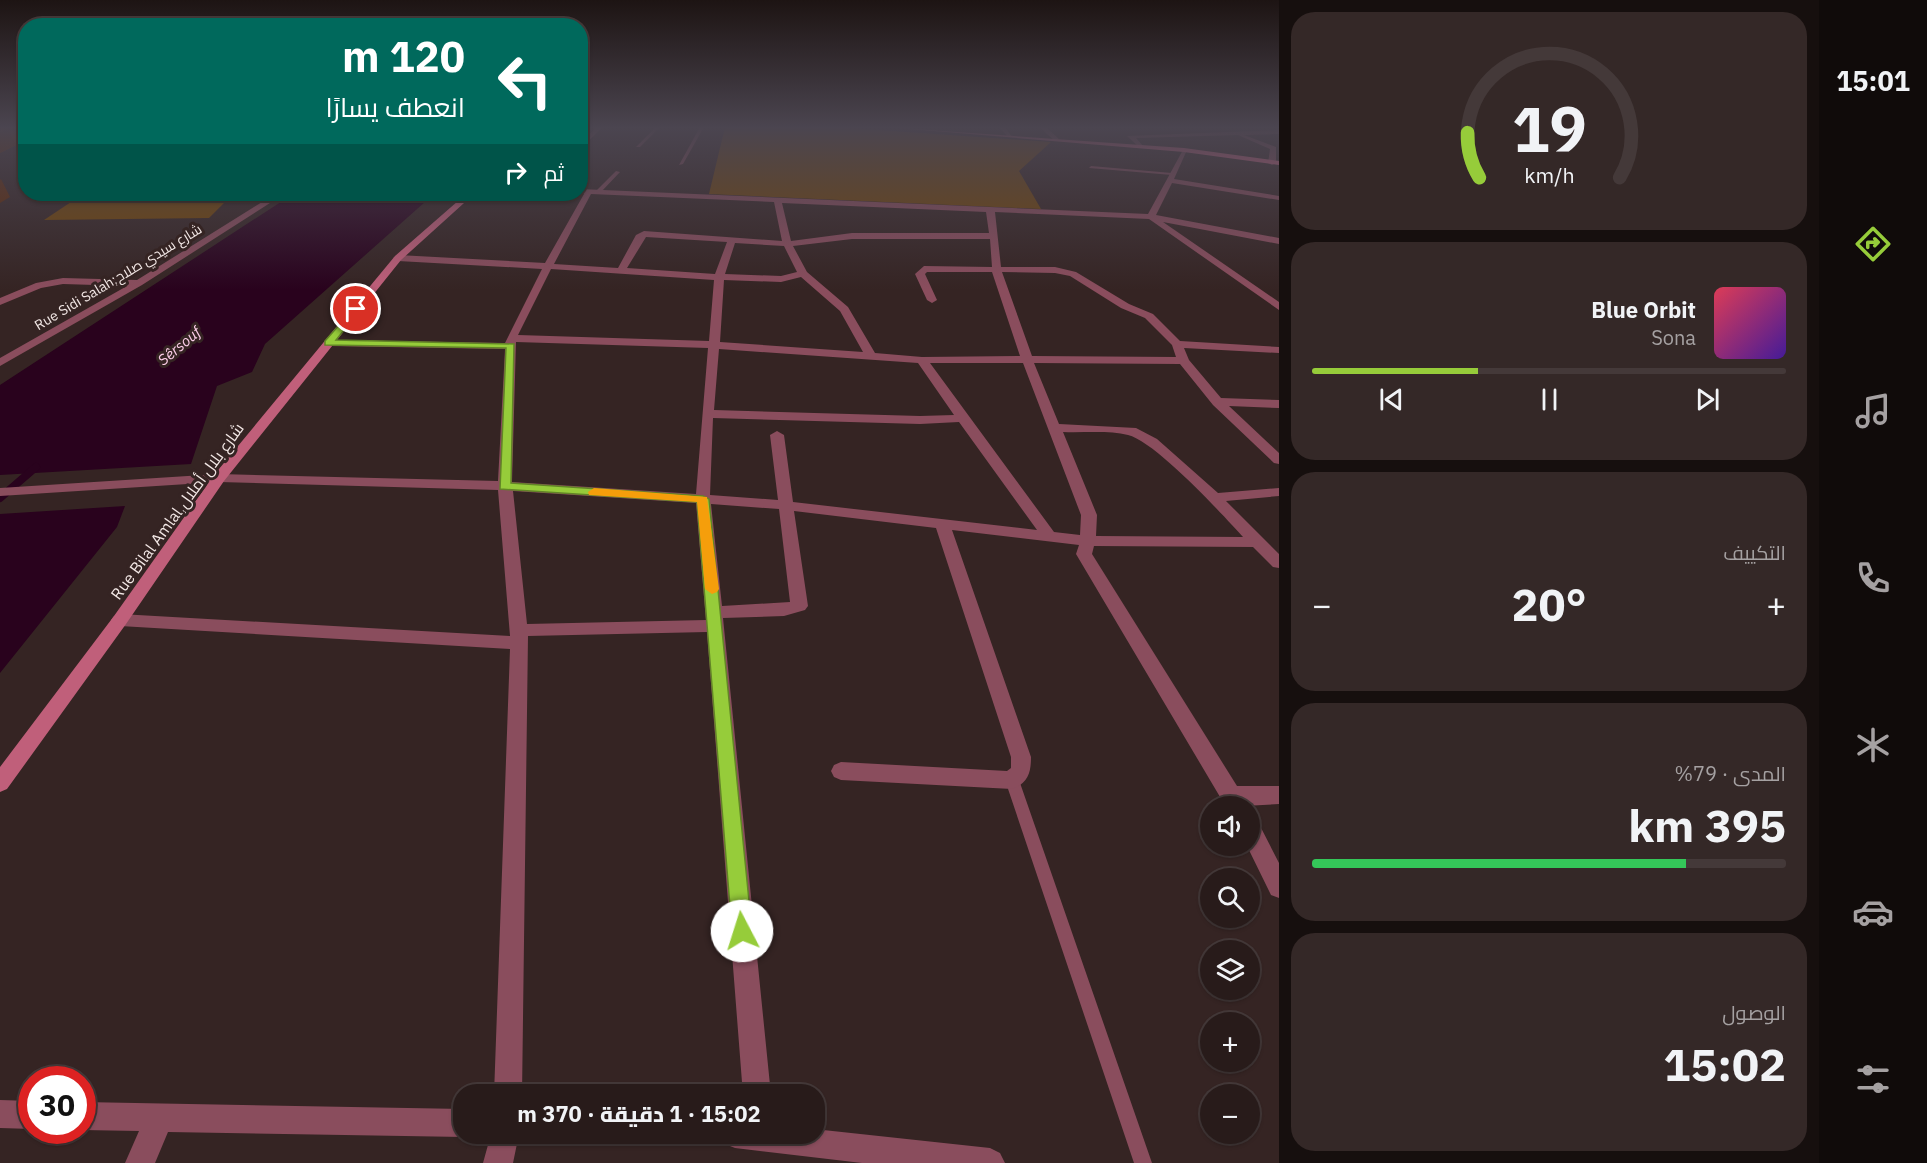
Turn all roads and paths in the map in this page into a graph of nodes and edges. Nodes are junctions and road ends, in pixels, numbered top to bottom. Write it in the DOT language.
graph roads {
  1 [pos="604,181"];
  2 [pos="1168,181"];
  3 [pos="1192,181"];
  4 [pos="589,191"];
  5 [pos="1279,198"];
  6 [pos="777,199"];
  7 [pos="269,201"];
  8 [pos="462,201"];
  9 [pos="584,201"];
  10 [pos="990,209"];
  11 [pos="1150,217"];
  12 [pos="994,236"];
  13 [pos="732,240"];
  14 [pos="1279,241"];
  15 [pos="787,244"];
  16 [pos="398,258"];
  17 [pos="548,266"];
  18 [pos="621,270"];
  19 [pos="997,272"];
  20 [pos="803,274"];
  21 [pos="719,277"];
  22 [pos="139,283"];
  23 [pos="932,300"];
  24 [pos="0,302"];
  25 [pos="1279,307"];
  26 [pos="511,342"];
  27 [pos="329,343"];
  28 [pos="1178,344"];
  29 [pos="714,345"];
  30 [pos="1279,350"];
  31 [pos="871,357"];
  32 [pos="1026,359"];
  33 [pos="922,360"];
  34 [pos="1183,361"];
  35 [pos="0,363"];
  36 [pos="1217,402"];
  37 [pos="1279,404"];
  38 [pos="707,414"];
  39 [pos="963,418"];
  40 [pos="1054,428"];
  41 [pos="777,435"];
  42 [pos="1279,460"];
  43 [pos="219,478"];
  44 [pos="505,486"];
  45 [pos="0,492"];
  46 [pos="1279,492"];
  47 [pos="1215,498"];
  48 [pos="703,499"];
  49 [pos="784,505"];
  50 [pos="942,524"];
  51 [pos="1049,536"];
  52 [pos="1088,541"];
  53 [pos="1257,542"];
  54 [pos="1279,563"];
  55 [pos="715,619"];
  56 [pos="120,620"];
  57 [pos="519,636"];
  58 [pos="842,771"];
  59 [pos="1012,780"];
  60 [pos="0,783"];
  61 [pos="1279,795"];
  62 [pos="1232,796"];
  63 [pos="1260,798"];
  64 [pos="1260,849"];
  65 [pos="1279,887"];
  66 [pos="508,1084"];
  67 [pos="756,1084"];
  68 [pos="0,1114"];
  69 [pos="18,1115"];
  70 [pos="96,1116"];
  71 [pos="160,1117"];
  72 [pos="453,1123"];
  73 [pos="825,1143"];
  74 [pos="503,1144"];
  75 [pos="140,1163"];
  76 [pos="498,1163"];
  77 [pos="990,1163"];
  78 [pos="1143,1163"];
  1 -- 4 [label="lane"];
  2 -- 11 [label="street"];
  3 -- 5 [label="street"];
  4 -- 6 [label="street"];
  6 -- 10 [label="street"];
  6 -- 15 [label="street"];
  7 -- 22 [label="street, Rue Sidi Salah;شارع سيدي صلاح"];
  8 -- 16 [label="main road, Rue Bilal Amlal,شارع بلال أملال"];
  9 -- 17 [label="street"];
  10 -- 11 [label="street"];
  10 -- 12 [label="street"];
  11 -- 14 [label="street"];
  11 -- 25 [label="street"];
  12 -- 15 [label="street"];
  12 -- 19 [label="street"];
  13 -- 15 [label="street"];
  13 -- 18 [label="street"];
  13 -- 21 [label="street"];
  15 -- 20 [label="street"];
  16 -- 17 [label="street"];
  16 -- 27 [label="main road, Rue Bilal Amlal,شارع بلال أملال"];
  17 -- 18 [label="street"];
  17 -- 26 [label="street"];
  18 -- 21 [label="street"];
  19 -- 23 [label="street"];
  19 -- 28 [label="street"];
  19 -- 32 [label="street"];
  20 -- 21 [label="street"];
  20 -- 31 [label="street"];
  21 -- 29 [label="street"];
  22 -- 24 [label="street"];
  22 -- 35 [label="street, Rue Sidi Salah;شارع سيدي صلاح"];
  26 -- 27 [label="street"];
  26 -- 29 [label="street"];
  26 -- 44 [label="street"];
  27 -- 43 [label="main road, Rue Bilal Amlal,شارع بلال أملال"];
  28 -- 30 [label="street"];
  28 -- 34 [label="street"];
  29 -- 31 [label="street"];
  29 -- 38 [label="street"];
  31 -- 33 [label="street"];
  32 -- 33 [label="street"];
  32 -- 34 [label="street"];
  32 -- 40 [label="street"];
  33 -- 39 [label="street"];
  34 -- 36 [label="street"];
  36 -- 37 [label="street"];
  36 -- 42 [label="street"];
  38 -- 39 [label="street"];
  38 -- 48 [label="street"];
  39 -- 51 [label="street"];
  40 -- 47 [label="street"];
  40 -- 52 [label="street"];
  41 -- 49 [label="street"];
  43 -- 44 [label="street"];
  43 -- 45 [label="street"];
  43 -- 56 [label="main road, Rue Bilal Amlal,شارع بلال أملال"];
  44 -- 48 [label="street"];
  44 -- 57 [label="street"];
  46 -- 47 [label="street"];
  47 -- 53 [label="street"];
  48 -- 49 [label="street"];
  48 -- 55 [label="street"];
  49 -- 50 [label="street"];
  49 -- 55 [label="street"];
  50 -- 51 [label="street"];
  50 -- 59 [label="street"];
  51 -- 52 [label="street"];
  52 -- 53 [label="street"];
  52 -- 62 [label="street"];
  53 -- 54 [label="street"];
  55 -- 57 [label="street"];
  55 -- 67 [label="street"];
  56 -- 57 [label="street"];
  56 -- 60 [label="main road, Rue Bilal Amlal,شارع بلال أملال"];
  57 -- 66 [label="street"];
  58 -- 59 [label="street"];
  59 -- 78 [label="lane"];
  61 -- 63 [label="street"];
  64 -- 65 [label="street"];
  68 -- 69 [label="street"];
  70 -- 71 [label="street"];
  71 -- 72 [label="street"];
  71 -- 75 [label="street"];
  73 -- 77 [label="street"];
  74 -- 76 [label="street"];
}
